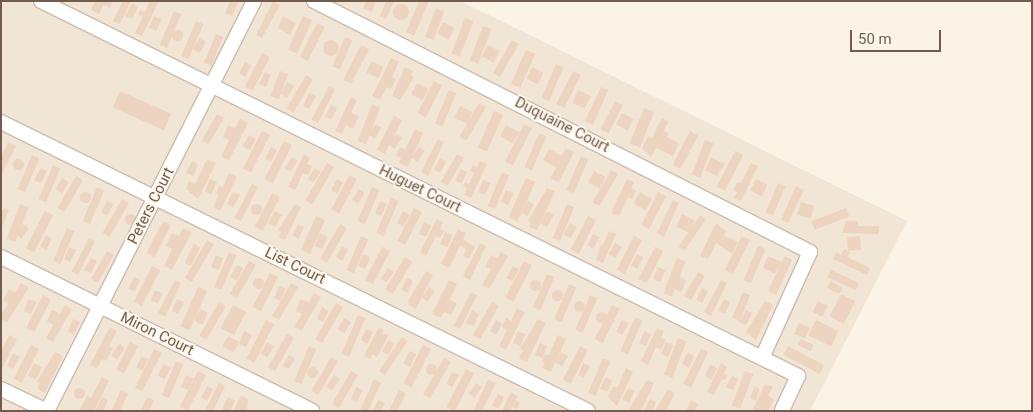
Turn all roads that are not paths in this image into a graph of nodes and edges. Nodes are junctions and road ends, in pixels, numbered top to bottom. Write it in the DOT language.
graph roads {
  1 [pos="41,1"];
  2 [pos="254,1"];
  3 [pos="314,1"];
  4 [pos="212,86"];
  5 [pos="1,122"];
  6 [pos="155,198"];
  7 [pos="1,257"];
  8 [pos="100,306"];
  9 [pos="762,358"];
  10 [pos="1,389"];
  11 [pos="47,411"];
  12 [pos="312,411"];
  13 [pos="588,411"];
  14 [pos="782,411"];
  1 -- 4 [label="street, Huguet Court"];
  2 -- 4 [label="street, Peters Court"];
  3 -- 9 [label="street, Duquaine Court"];
  4 -- 6 [label="street, Peters Court"];
  4 -- 9 [label="street, Huguet Court"];
  5 -- 6 [label="street, List Court"];
  6 -- 8 [label="street, Peters Court"];
  6 -- 13 [label="street, List Court"];
  7 -- 8 [label="street, Miron Court"];
  8 -- 11 [label="street, Peters Court"];
  8 -- 12 [label="street, Miron Court"];
  9 -- 14 [label="street, Huguet Court"];
  10 -- 11 [label="street"];
}
